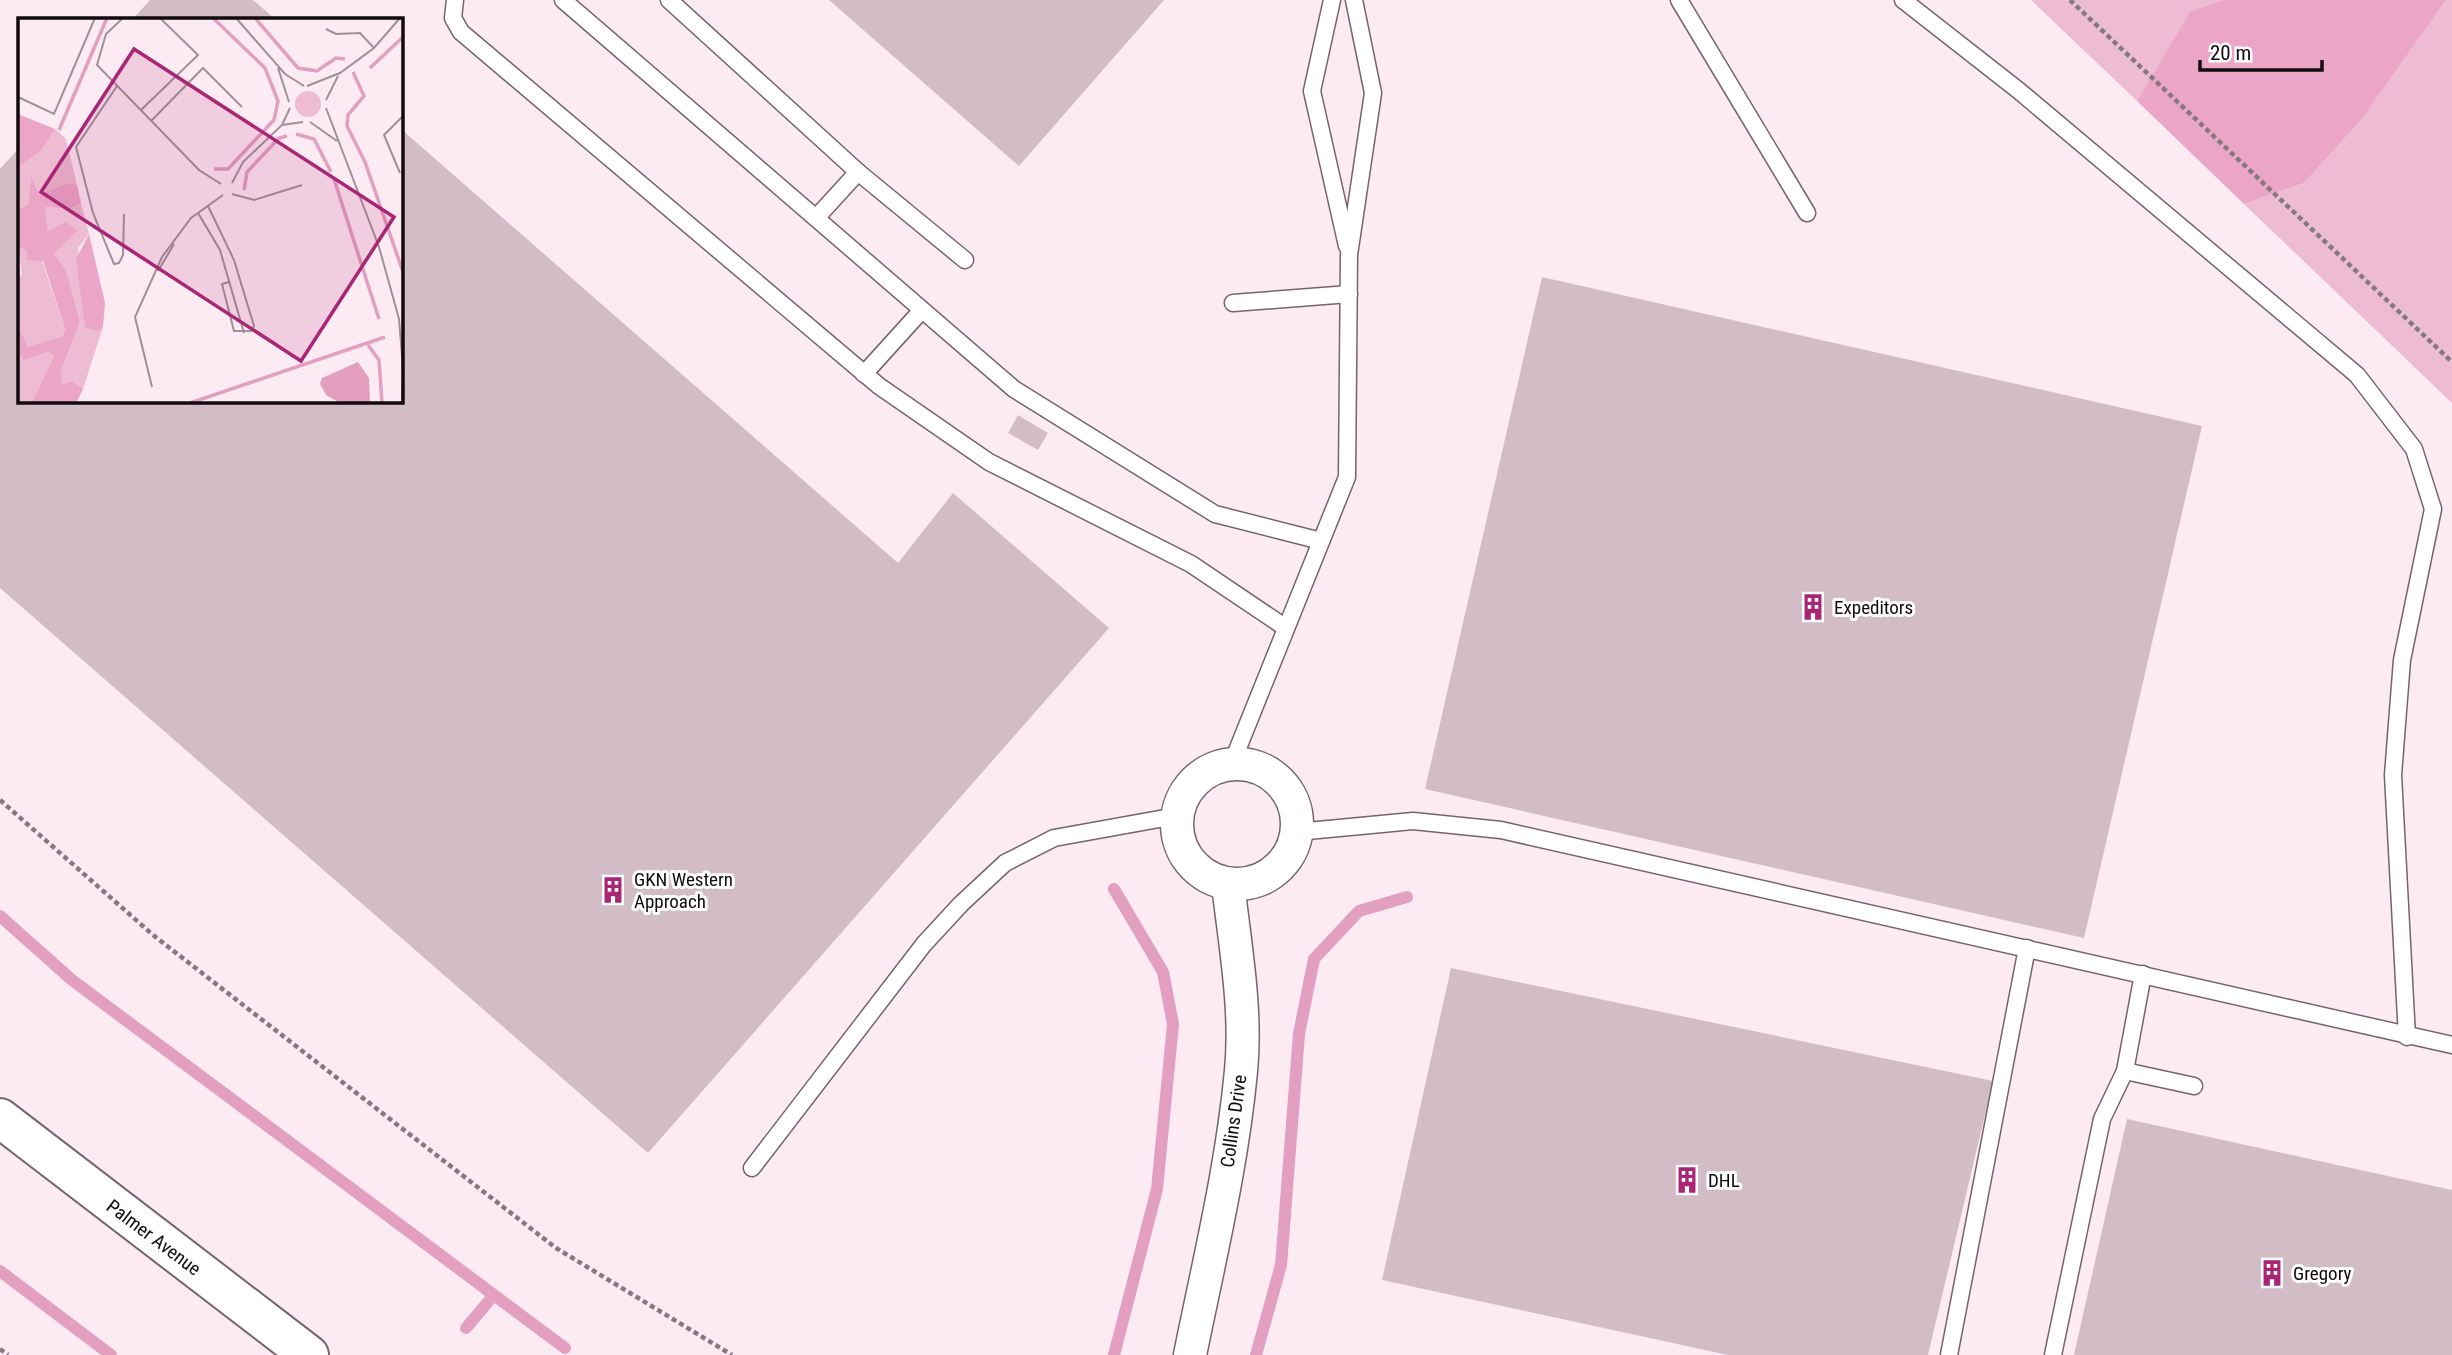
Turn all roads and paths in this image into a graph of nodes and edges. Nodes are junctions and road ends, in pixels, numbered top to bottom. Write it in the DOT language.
graph roads {
  1 [pos="456,0"];
  2 [pos="563,0"];
  3 [pos="669,0"];
  4 [pos="1332,0"];
  5 [pos="1354,0"];
  6 [pos="1679,0"];
  7 [pos="1903,0"];
  8 [pos="2070,0"];
  9 [pos="858,172"];
  10 [pos="1807,213"];
  11 [pos="816,218"];
  12 [pos="1349,255"];
  13 [pos="965,260"];
  14 [pos="1349,294"];
  15 [pos="1233,303"];
  16 [pos="922,310"];
  17 [pos="2452,362"];
  18 [pos="864,374"];
  19 [pos="1321,541"];
  20 [pos="1286,628"];
  21 [pos="1232,763"];
  22 [pos="0,800"];
  23 [pos="1176,816"];
  24 [pos="1297,832"];
  25 [pos="1228,884"];
  26 [pos="2026,948"];
  27 [pos="2143,974"];
  28 [pos="2407,1037"];
  29 [pos="2452,1045"];
  30 [pos="2125,1071"];
  31 [pos="2194,1086"];
  32 [pos="0,1118"];
  33 [pos="752,1168"];
  34 [pos="0,1349"];
  35 [pos="8,1355"];
  36 [pos="309,1355"];
  37 [pos="732,1355"];
  38 [pos="1190,1355"];
  39 [pos="1949,1355"];
  40 [pos="2053,1355"];
  1 -- 18 [label="lane"];
  2 -- 11 [label="lane"];
  3 -- 9 [label="lane"];
  4 -- 12 [label="lane"];
  5 -- 12 [label="lane"];
  6 -- 10 [label="lane"];
  7 -- 28 [label="lane"];
  8 -- 17 [label="path"];
  9 -- 11 [label="lane"];
  9 -- 13 [label="lane"];
  11 -- 16 [label="lane"];
  12 -- 14 [label="lane"];
  14 -- 15 [label="lane"];
  14 -- 19 [label="lane"];
  16 -- 18 [label="lane"];
  16 -- 19 [label="lane"];
  18 -- 20 [label="lane"];
  19 -- 20 [label="lane"];
  20 -- 21 [label="lane"];
  21 -- 23 [label="street"];
  21 -- 24 [label="street"];
  22 -- 37 [label="path"];
  23 -- 25 [label="street"];
  23 -- 33 [label="lane"];
  24 -- 25 [label="street"];
  24 -- 26 [label="lane"];
  25 -- 38 [label="street, Collins Drive"];
  26 -- 27 [label="lane"];
  26 -- 39 [label="lane"];
  27 -- 28 [label="lane"];
  27 -- 30 [label="lane"];
  28 -- 29 [label="lane"];
  30 -- 31 [label="lane"];
  30 -- 40 [label="lane"];
  32 -- 36 [label="street, Palmer Avenue"];
  34 -- 35 [label="path"];
}
